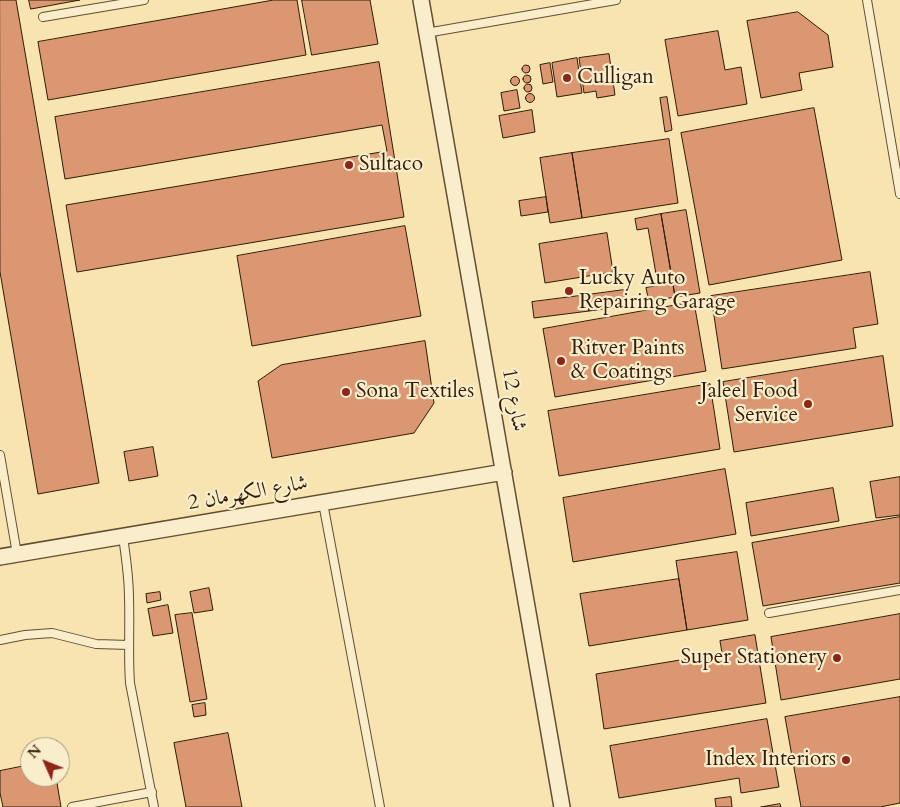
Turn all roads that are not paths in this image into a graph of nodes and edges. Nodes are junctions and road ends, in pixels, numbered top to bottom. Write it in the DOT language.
graph roads {
  1 [pos="144,0"];
  2 [pos="421,0"];
  3 [pos="616,0"];
  4 [pos="867,0"];
  5 [pos="43,17"];
  6 [pos="426,33"];
  7 [pos="900,194"];
  8 [pos="0,456"];
  9 [pos="504,472"];
  10 [pos="323,503"];
  11 [pos="123,537"];
  12 [pos="18,554"];
  13 [pos="0,557"];
  14 [pos="900,590"];
  15 [pos="769,613"];
  16 [pos="0,640"];
  17 [pos="129,646"];
  18 [pos="152,792"];
  19 [pos="72,807"];
  20 [pos="154,807"];
  21 [pos="380,807"];
  22 [pos="562,807"];
  1 -- 5 [label="lane"];
  2 -- 6 [label="street, شارع 12"];
  3 -- 6 [label="lane"];
  4 -- 7 [label="lane"];
  6 -- 9 [label="street, شارع 12"];
  8 -- 12 [label="lane"];
  9 -- 10 [label="street, شارع الكهرمان 2"];
  9 -- 22 [label="street, شارع 12"];
  10 -- 11 [label="street, شارع الكهرمان 2"];
  10 -- 21 [label="lane"];
  11 -- 12 [label="street, شارع الكهرمان 2"];
  11 -- 17 [label="lane"];
  12 -- 13 [label="street, شارع الكهرمان 2"];
  14 -- 15 [label="lane"];
  16 -- 17 [label="lane"];
  17 -- 18 [label="lane"];
  18 -- 19 [label="lane"];
  18 -- 20 [label="lane"];
}
